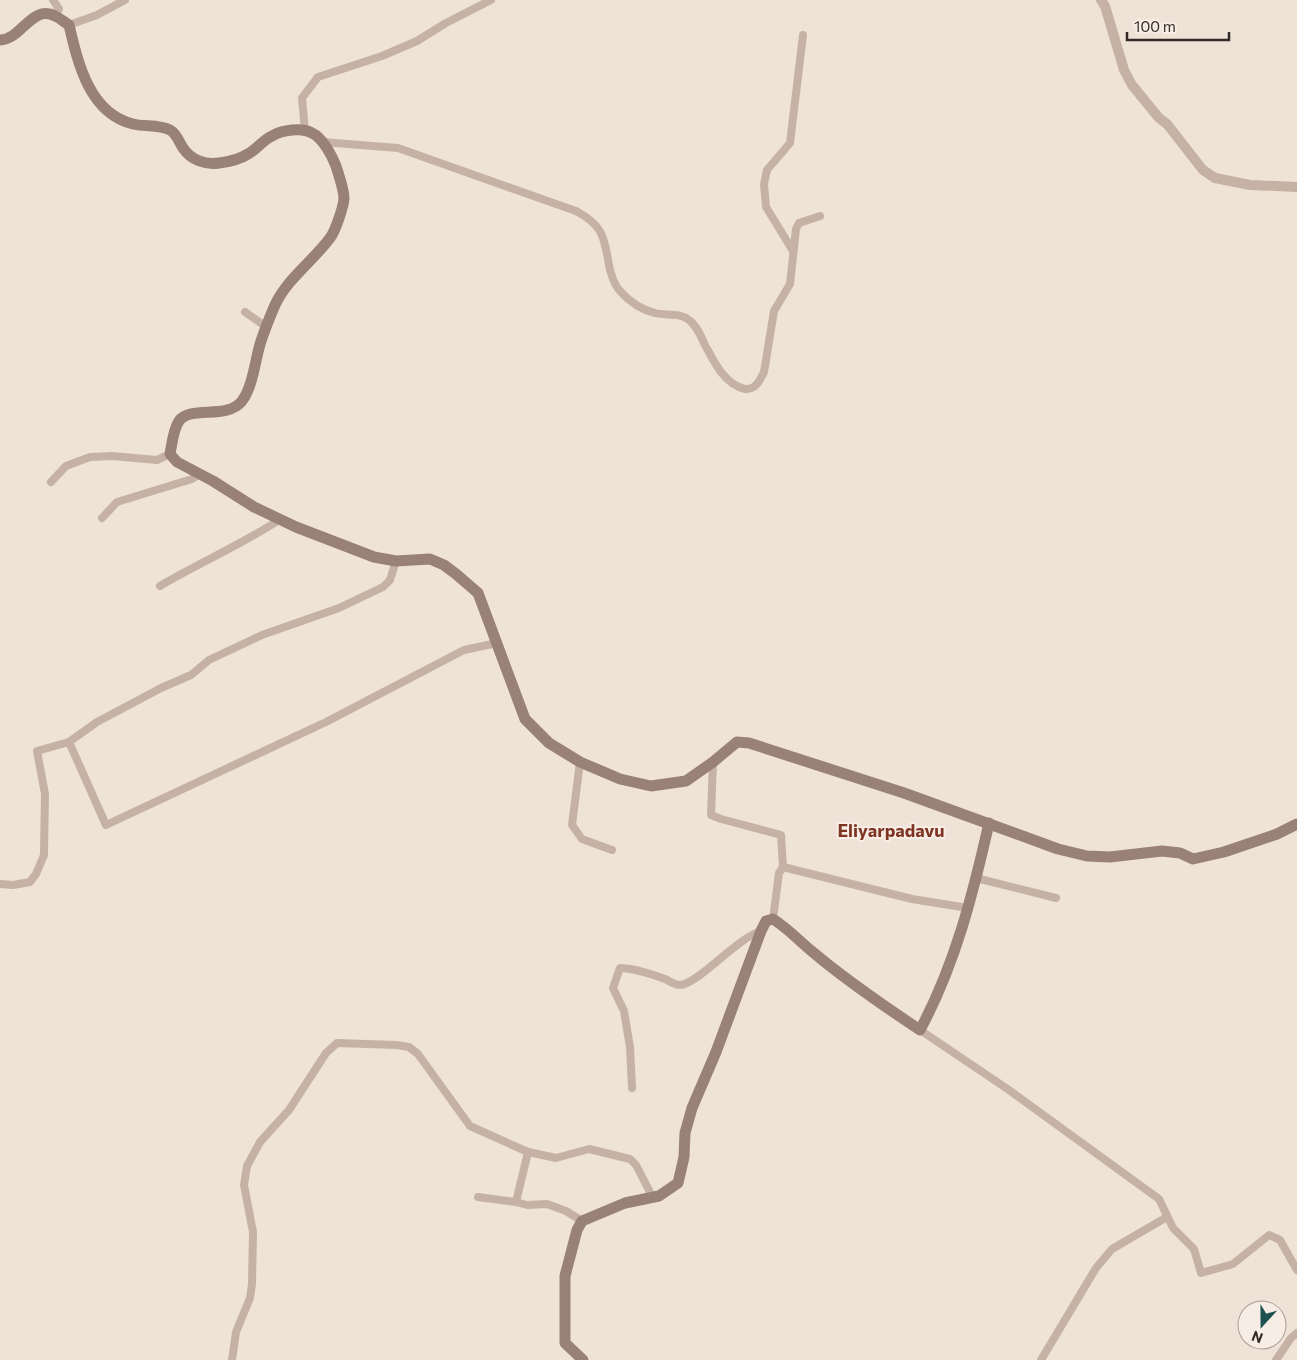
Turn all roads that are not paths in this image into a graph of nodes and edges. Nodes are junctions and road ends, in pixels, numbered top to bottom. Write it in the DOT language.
graph roads {
  1 [pos="53,0"];
  2 [pos="125,0"];
  3 [pos="491,0"];
  4 [pos="1101,0"];
  5 [pos="54,15"];
  6 [pos="69,25"];
  7 [pos="803,35"];
  8 [pos="0,40"];
  9 [pos="305,131"];
  10 [pos="322,142"];
  11 [pos="1297,188"];
  12 [pos="820,216"];
  13 [pos="793,251"];
  14 [pos="245,312"];
  15 [pos="265,326"];
  16 [pos="170,454"];
  17 [pos="199,474"];
  18 [pos="51,482"];
  19 [pos="102,518"];
  20 [pos="279,520"];
  21 [pos="396,561"];
  22 [pos="160,586"];
  23 [pos="497,644"];
  24 [pos="69,742"];
  25 [pos="580,762"];
  26 [pos="713,762"];
  27 [pos="989,823"];
  28 [pos="1297,824"];
  29 [pos="612,850"];
  30 [pos="783,867"];
  31 [pos="976,878"];
  32 [pos="0,884"];
  33 [pos="1056,898"];
  34 [pos="968,908"];
  35 [pos="773,919"];
  36 [pos="761,931"];
  37 [pos="920,1030"];
  38 [pos="632,1088"];
  39 [pos="528,1152"];
  40 [pos="478,1197"];
  41 [pos="653,1198"];
  42 [pos="516,1202"];
  43 [pos="1167,1217"];
  44 [pos="582,1221"];
  45 [pos="1297,1270"];
  46 [pos="1297,1333"];
  47 [pos="232,1360"];
  48 [pos="583,1360"];
  49 [pos="1041,1360"];
  50 [pos="1276,1360"];
  1 -- 5 [label="street"];
  2 -- 6 [label="street"];
  3 -- 9 [label="street"];
  4 -- 11 [label="street"];
  5 -- 6 [label="main road"];
  5 -- 8 [label="main road"];
  6 -- 9 [label="main road"];
  7 -- 13 [label="street"];
  9 -- 10 [label="main road"];
  10 -- 13 [label="street"];
  10 -- 15 [label="main road"];
  12 -- 13 [label="street"];
  14 -- 15 [label="street"];
  15 -- 16 [label="main road"];
  16 -- 17 [label="main road"];
  16 -- 18 [label="street"];
  17 -- 19 [label="street"];
  17 -- 20 [label="main road"];
  20 -- 21 [label="main road"];
  20 -- 22 [label="street"];
  21 -- 23 [label="main road"];
  21 -- 24 [label="street"];
  23 -- 24 [label="street"];
  23 -- 25 [label="main road"];
  24 -- 32 [label="street"];
  25 -- 26 [label="main road"];
  25 -- 29 [label="street"];
  26 -- 27 [label="main road"];
  26 -- 30 [label="street"];
  27 -- 28 [label="main road"];
  27 -- 31 [label="main road"];
  30 -- 34 [label="street"];
  30 -- 35 [label="street"];
  31 -- 33 [label="street"];
  31 -- 34 [label="main road"];
  34 -- 37 [label="main road"];
  35 -- 36 [label="main road"];
  35 -- 37 [label="main road"];
  36 -- 38 [label="street"];
  36 -- 41 [label="main road"];
  37 -- 43 [label="street"];
  39 -- 41 [label="street"];
  39 -- 42 [label="street"];
  39 -- 47 [label="street"];
  40 -- 42 [label="street"];
  41 -- 44 [label="main road"];
  42 -- 44 [label="street"];
  43 -- 45 [label="street"];
  43 -- 49 [label="street"];
  44 -- 48 [label="main road"];
  46 -- 50 [label="street"];
}
